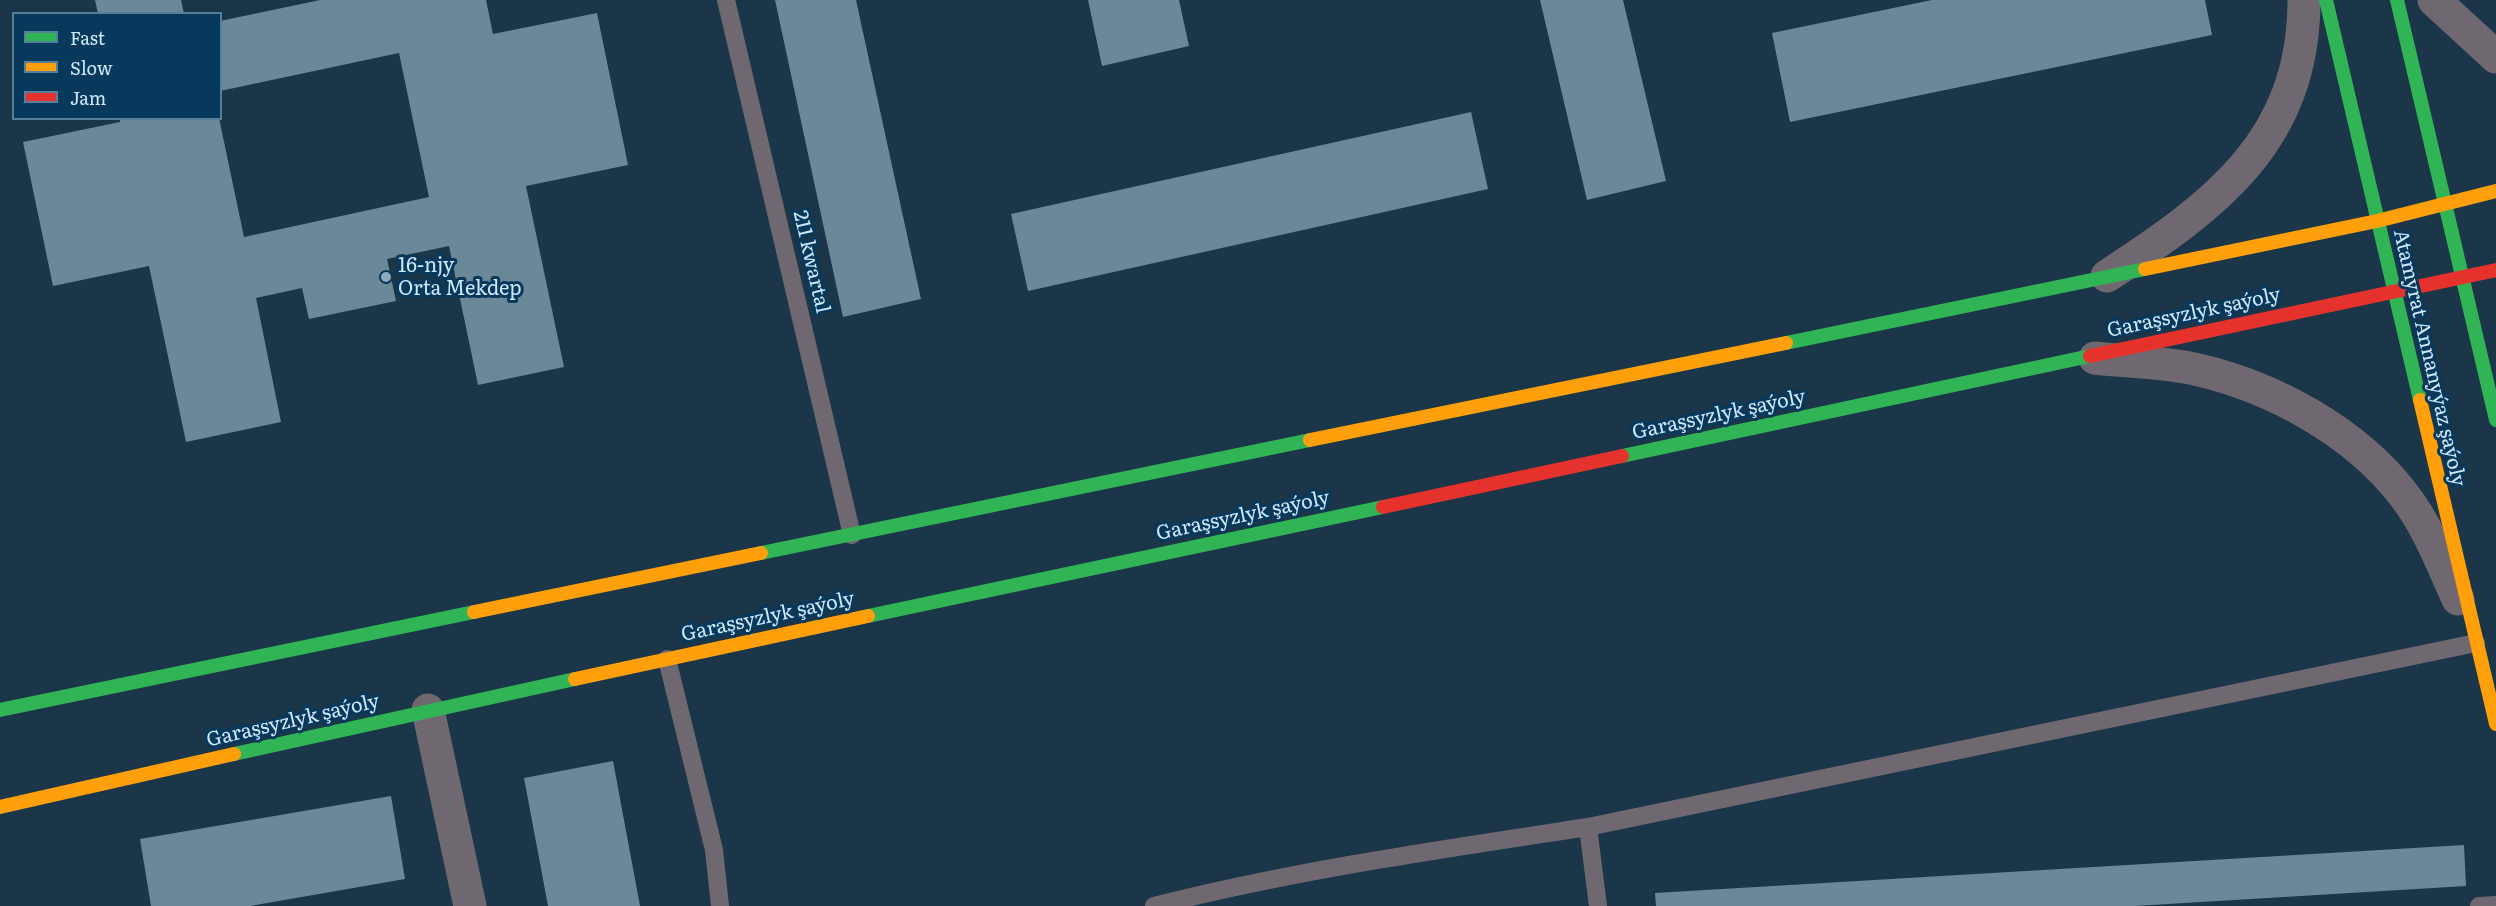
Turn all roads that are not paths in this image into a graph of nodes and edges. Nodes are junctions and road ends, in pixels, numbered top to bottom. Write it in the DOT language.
graph roads {
  1 [pos="726,0"];
  2 [pos="2304,0"];
  3 [pos="2326,0"];
  4 [pos="2397,0"];
  5 [pos="2434,0"];
  6 [pos="2496,57"];
  7 [pos="2496,191"];
  8 [pos="2443,204"];
  9 [pos="2377,221"];
  10 [pos="2496,270"];
  11 [pos="2107,276"];
  12 [pos="2463,278"];
  13 [pos="2394,291"];
  14 [pos="2084,357"];
  15 [pos="2496,420"];
  16 [pos="852,535"];
  17 [pos="2476,643"];
  18 [pos="667,659"];
  19 [pos="0,710"];
  20 [pos="428,710"];
  21 [pos="2496,724"];
  22 [pos="0,807"];
  23 [pos="1588,827"];
  24 [pos="2496,905"];
  25 [pos="471,906"];
  26 [pos="720,906"];
  27 [pos="1154,906"];
  28 [pos="1598,906"];
  29 [pos="2479,906"];
  1 -- 16 [label="lane, 211 kwartal"];
  2 -- 11 [label="street"];
  3 -- 9 [label="main road, Atamyrat Annanyýaz şaýoly"];
  4 -- 8 [label="main road"];
  5 -- 6 [label="street"];
  7 -- 8 [label="main road"];
  8 -- 9 [label="main road"];
  8 -- 12 [label="main road"];
  9 -- 11 [label="main road"];
  9 -- 13 [label="main road, Atamyrat Annanyýaz şaýoly"];
  10 -- 12 [label="main road, Garaşsyzlyk şaýoly"];
  11 -- 16 [label="main road"];
  12 -- 13 [label="main road, Garaşsyzlyk şaýoly"];
  12 -- 15 [label="main road"];
  13 -- 14 [label="main road, Garaşsyzlyk şaýoly"];
  13 -- 17 [label="main road, Atamyrat Annanyýaz şaýoly"];
  14 -- 17 [label="street"];
  14 -- 18 [label="main road, Garaşsyzlyk şaýoly"];
  16 -- 19 [label="main road"];
  17 -- 21 [label="main road, Atamyrat Annanyýaz şaýoly"];
  17 -- 23 [label="lane"];
  18 -- 20 [label="main road, Garaşsyzlyk şaýoly"];
  18 -- 26 [label="lane"];
  20 -- 22 [label="main road, Garaşsyzlyk şaýoly"];
  20 -- 25 [label="street"];
  23 -- 27 [label="lane"];
  23 -- 28 [label="lane"];
  24 -- 29 [label="lane"];
}
